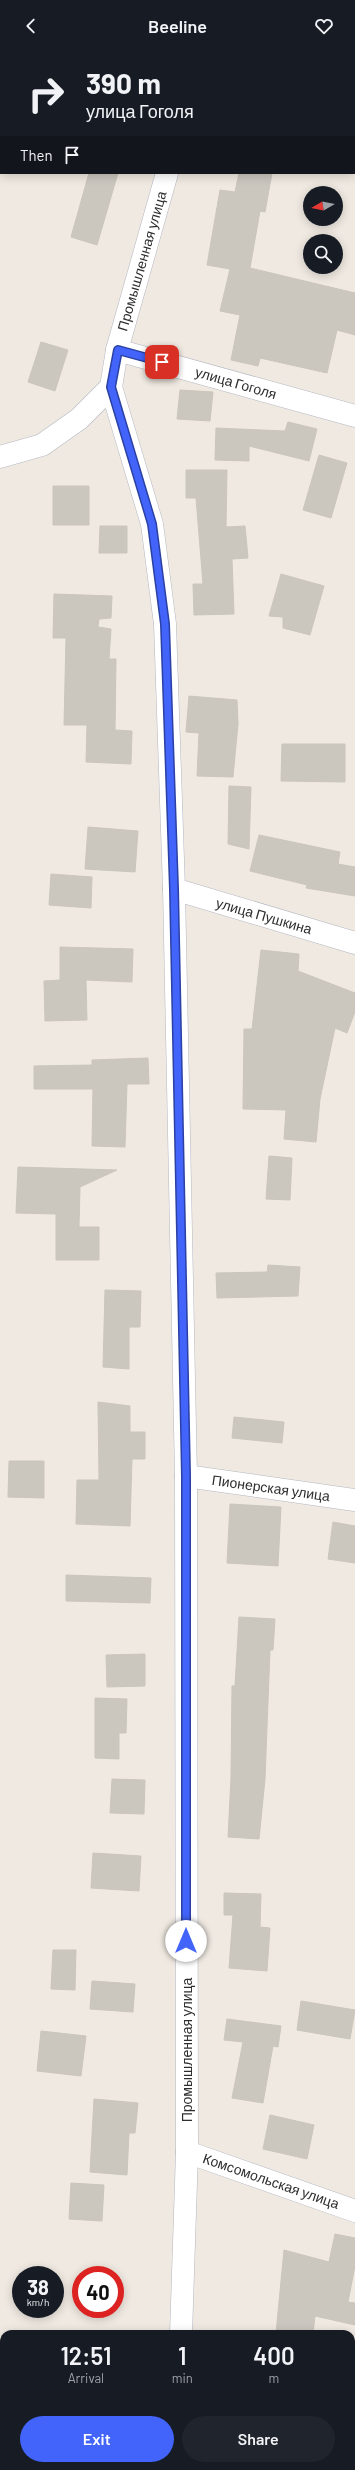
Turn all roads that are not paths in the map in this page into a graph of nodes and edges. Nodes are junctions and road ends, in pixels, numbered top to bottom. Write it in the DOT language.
graph roads {
  1 [pos="167,174"];
  2 [pos="118,350"];
  3 [pos="111,387"];
  4 [pos="355,416"];
  5 [pos="0,457"];
  6 [pos="174,889"];
  7 [pos="355,943"];
  8 [pos="186,1476"];
  9 [pos="355,1500"];
  10 [pos="187,2152"];
  11 [pos="355,2211"];
  12 [pos="181,2330"];
  1 -- 2 [label="street, Промышленная улица"];
  2 -- 3 [label="street, Промышленная улица"];
  2 -- 4 [label="street, улица Гоголя"];
  3 -- 5 [label="street"];
  3 -- 6 [label="street, Промышленная улица"];
  6 -- 7 [label="street, улица Пушкина"];
  6 -- 8 [label="street, Промышленная улица"];
  8 -- 9 [label="street, Пионерская улица"];
  8 -- 10 [label="street, Промышленная улица"];
  10 -- 11 [label="street, Комсомольская улица"];
  10 -- 12 [label="street, Промышленная улица"];
}
